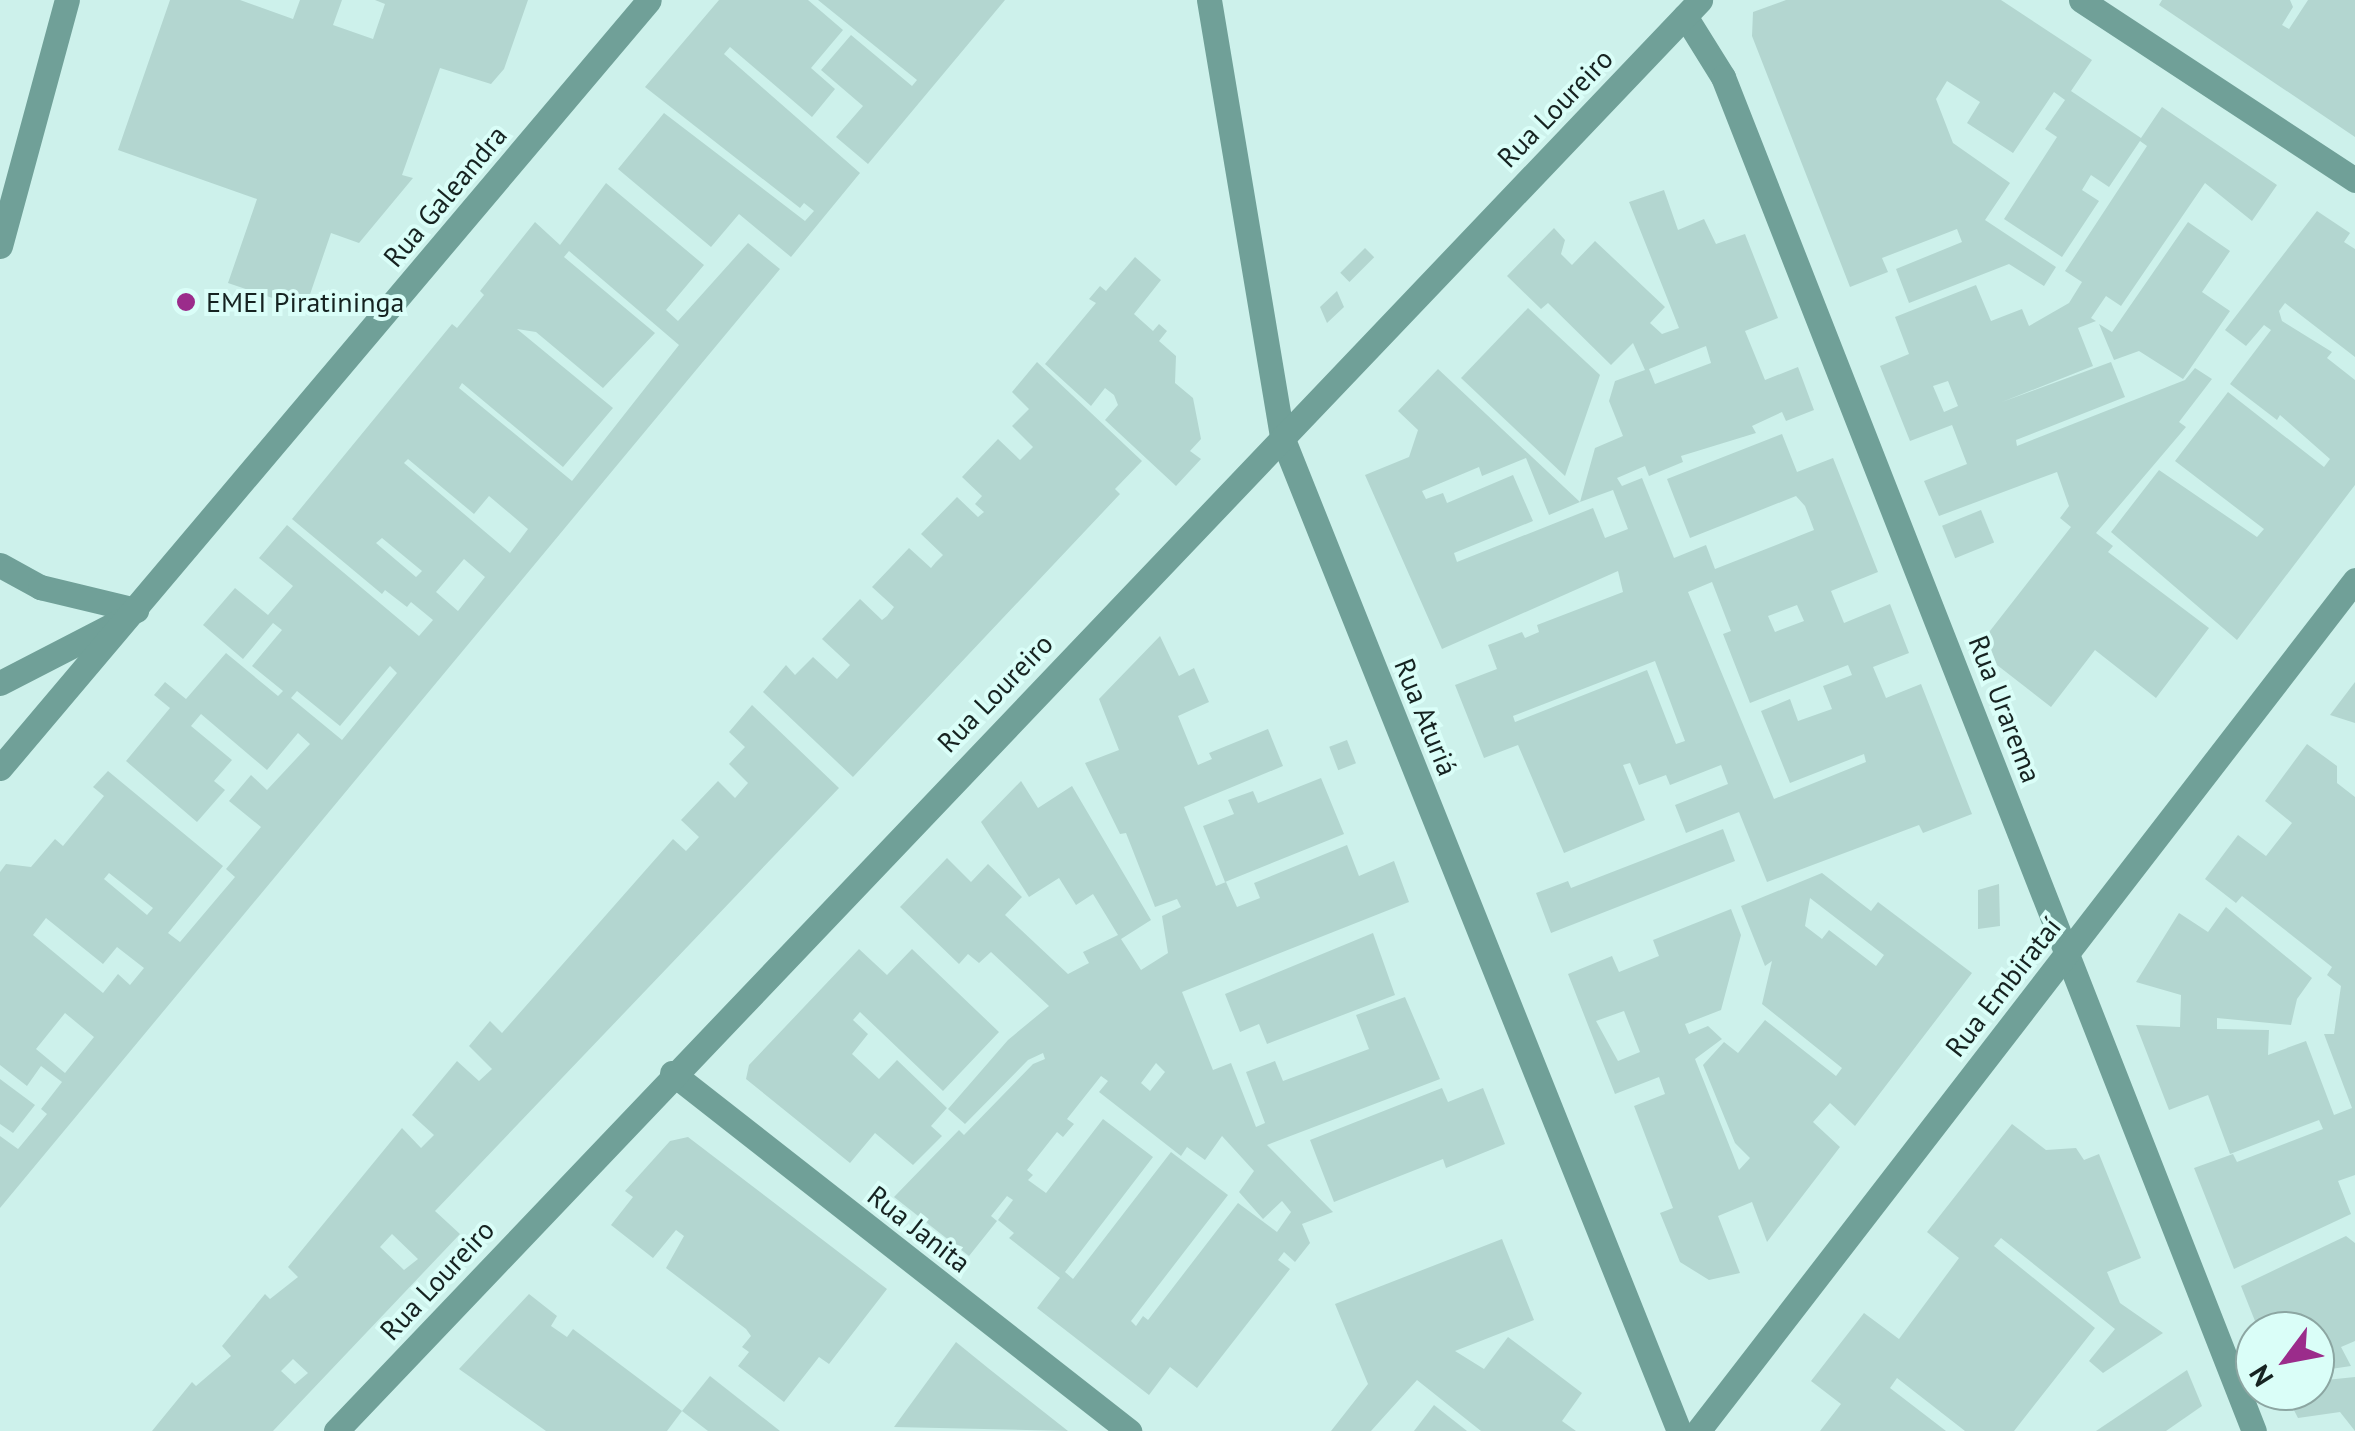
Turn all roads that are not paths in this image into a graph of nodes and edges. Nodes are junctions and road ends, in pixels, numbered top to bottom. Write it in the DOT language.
graph roads {
  1 [pos="67,0"];
  2 [pos="648,0"];
  3 [pos="1210,0"];
  4 [pos="2082,0"];
  5 [pos="1692,8"];
  6 [pos="2355,180"];
  7 [pos="0,246"];
  8 [pos="1282,437"];
  9 [pos="0,565"];
  10 [pos="2355,580"];
  11 [pos="134,612"];
  12 [pos="0,683"];
  13 [pos="0,768"];
  14 [pos="2067,953"];
  15 [pos="672,1074"];
  16 [pos="336,1431"];
  17 [pos="1129,1431"];
  18 [pos="1680,1431"];
  19 [pos="1698,1431"];
  20 [pos="2254,1431"];
  1 -- 7 [label="street"];
  2 -- 11 [label="street, Rua Galeandra"];
  3 -- 8 [label="street, Rua Aturiá"];
  4 -- 6 [label="street"];
  5 -- 8 [label="street, Rua Loureiro"];
  5 -- 14 [label="street, Rua Urarema"];
  8 -- 15 [label="street, Rua Loureiro"];
  8 -- 18 [label="street, Rua Aturiá"];
  9 -- 11 [label="street"];
  10 -- 14 [label="street, Rua Embirataí"];
  11 -- 12 [label="street, Rua Galeandra"];
  11 -- 13 [label="street, Rua Galeandra"];
  14 -- 19 [label="street, Rua Embirataí"];
  14 -- 20 [label="street, Rua Urarema"];
  15 -- 16 [label="street, Rua Loureiro"];
  15 -- 17 [label="street, Rua Janita"];
}
